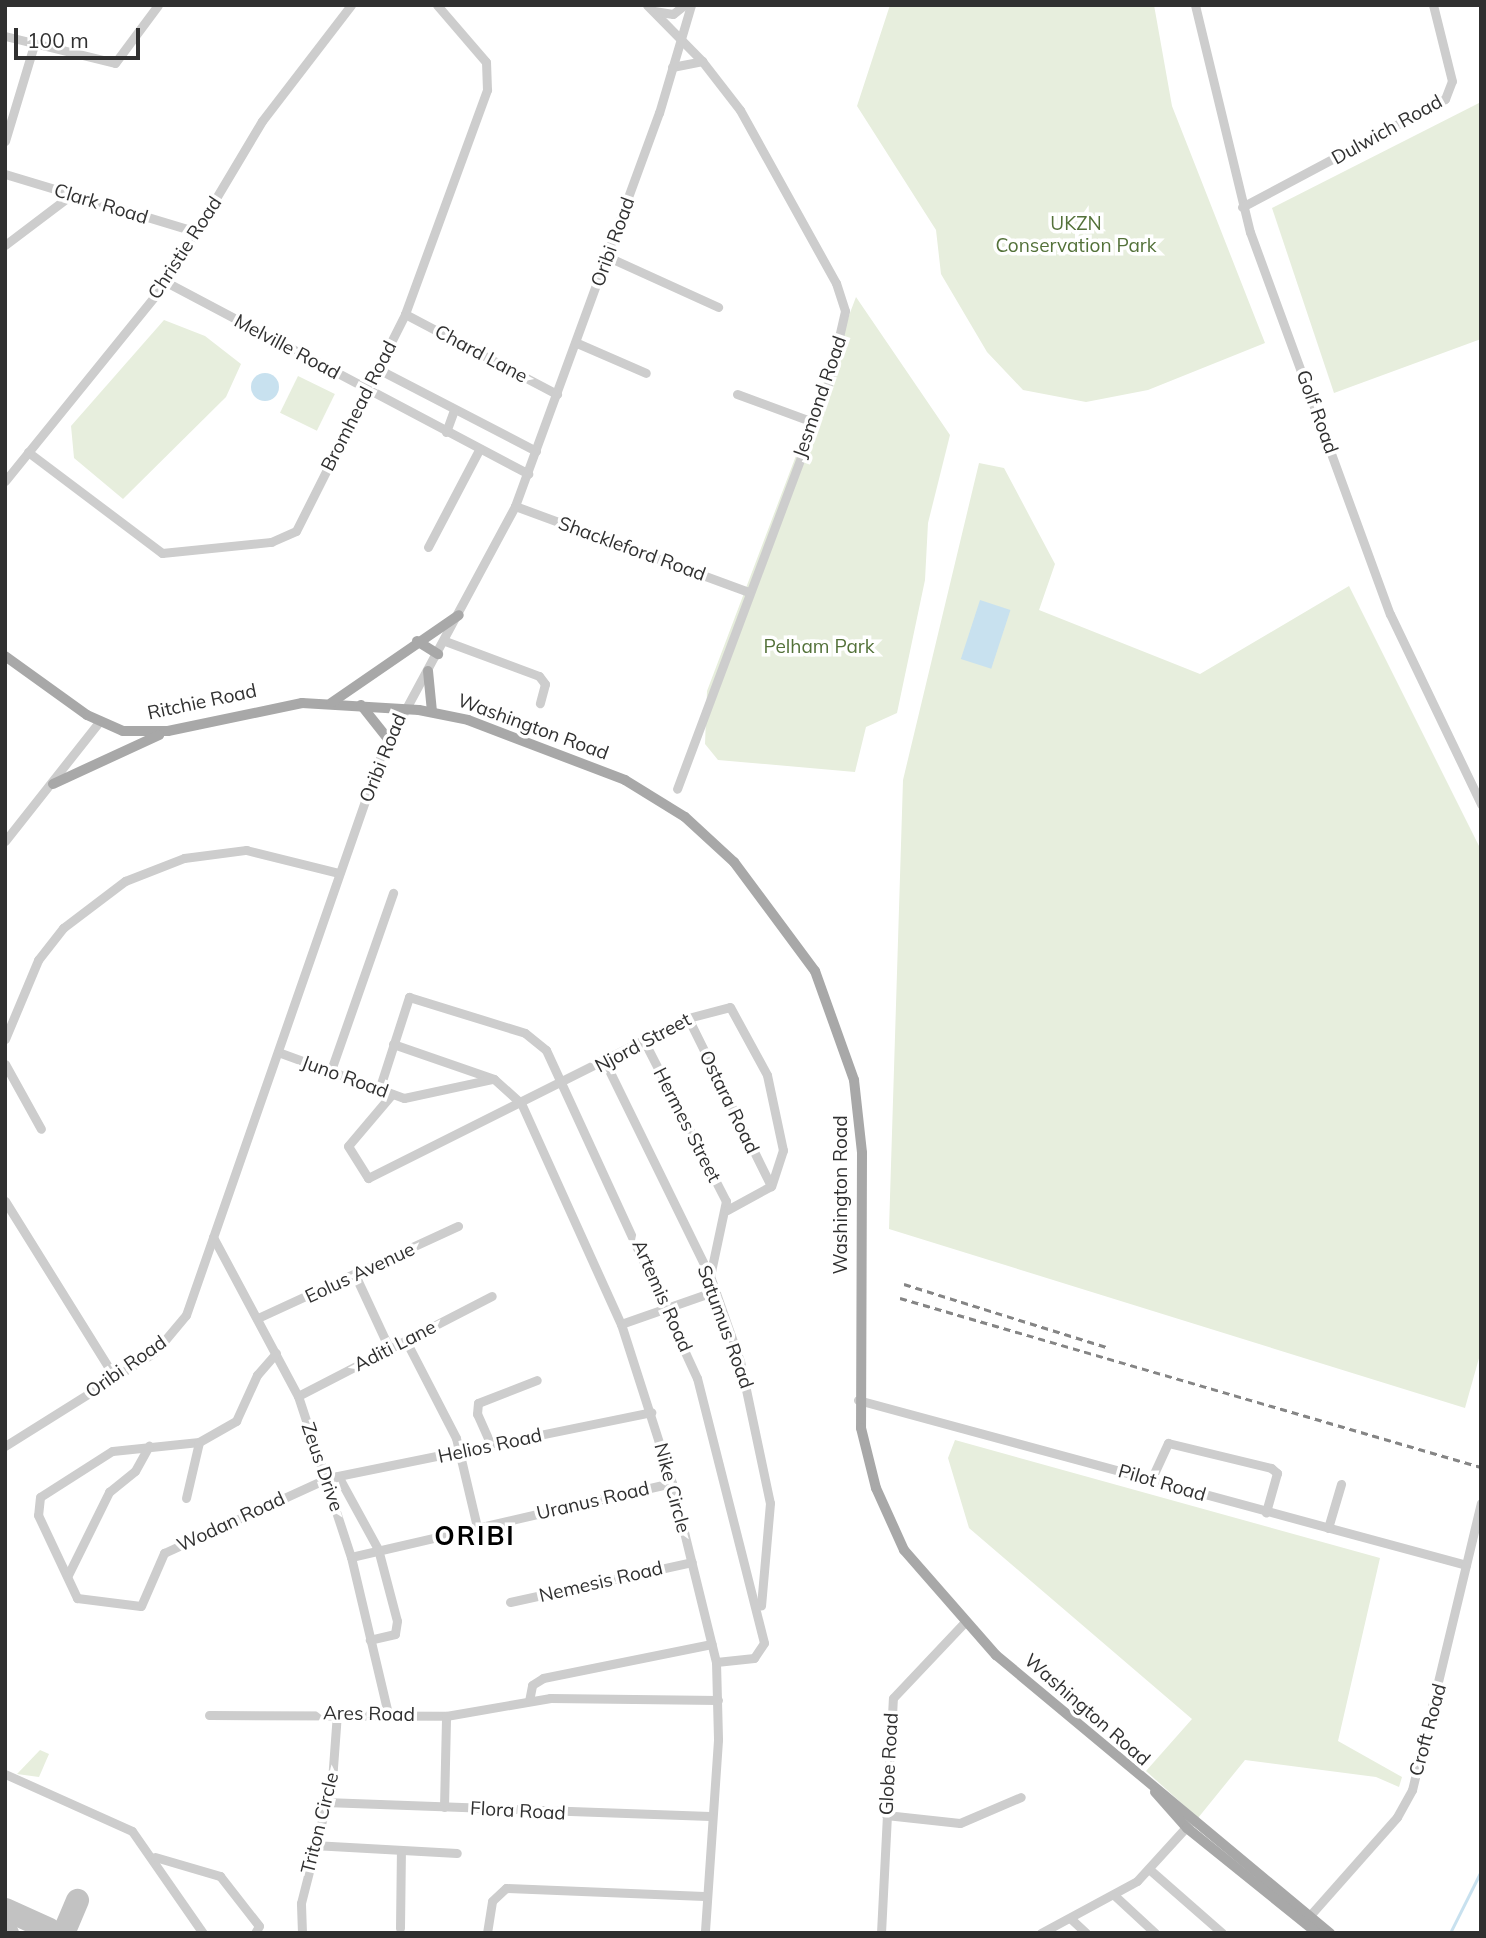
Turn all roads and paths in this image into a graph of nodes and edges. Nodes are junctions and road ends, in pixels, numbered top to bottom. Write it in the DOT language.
graph roads {
  1 [pos="158,5"];
  2 [pos="351,5"];
  3 [pos="437,5"];
  4 [pos="684,5"];
  5 [pos="691,5"];
  6 [pos="1195,5"];
  7 [pos="1433,5"];
  8 [pos="649,8"];
  9 [pos="5,36"];
  10 [pos="681,39"];
  11 [pos="34,45"];
  12 [pos="702,61"];
  13 [pos="671,68"];
  14 [pos="5,141"];
  15 [pos="5,174"];
  16 [pos="71,195"];
  17 [pos="1242,207"];
  18 [pos="197,232"];
  19 [pos="5,245"];
  20 [pos="608,257"];
  21 [pos="166,282"];
  22 [pos="718,307"];
  23 [pos="405,314"];
  24 [pos="577,343"];
  25 [pos="378,369"];
  26 [pos="646,373"];
  27 [pos="367,390"];
  28 [pos="558,394"];
  29 [pos="737,394"];
  30 [pos="454,410"];
  31 [pos="813,422"];
  32 [pos="446,432"];
  33 [pos="479,450"];
  34 [pos="536,451"];
  35 [pos="28,452"];
  36 [pos="528,474"];
  37 [pos="5,481"];
  38 [pos="515,506"];
  39 [pos="428,547"];
  40 [pos="749,592"];
  41 [pos="459,615"];
  42 [pos="417,640"];
  43 [pos="445,641"];
  44 [pos="438,654"];
  45 [pos="5,656"];
  46 [pos="428,671"];
  47 [pos="302,703"];
  48 [pos="331,703"];
  49 [pos="540,703"];
  50 [pos="361,705"];
  51 [pos="401,709"];
  52 [pos="432,712"];
  53 [pos="99,722"];
  54 [pos="168,731"];
  55 [pos="388,738"];
  56 [pos="53,784"];
  57 [pos="677,789"];
  58 [pos="1481,804"];
  59 [pos="5,841"];
  60 [pos="338,873"];
  61 [pos="393,893"];
  62 [pos="688,1018"];
  63 [pos="5,1039"];
  64 [pos="644,1041"];
  65 [pos="393,1044"];
  66 [pos="278,1052"];
  67 [pos="605,1062"];
  68 [pos="5,1064"];
  69 [pos="330,1073"];
  70 [pos="494,1079"];
  71 [pos="565,1084"];
  72 [pos="379,1090"];
  73 [pos="392,1094"];
  74 [pos="521,1103"];
  75 [pos="41,1129"];
  76 [pos="771,1186"];
  77 [pos="5,1201"];
  78 [pos="727,1210"];
  79 [pos="458,1226"];
  80 [pos="213,1237"];
  81 [pos="710,1276"];
  82 [pos="356,1277"];
  83 [pos="715,1291"];
  84 [pos="492,1296"];
  85 [pos="668,1305"];
  86 [pos="260,1317"];
  87 [pos="621,1324"];
  88 [pos="406,1341"];
  89 [pos="389,1348"];
  90 [pos="276,1353"];
  91 [pos="115,1378"];
  92 [pos="537,1380"];
  93 [pos="298,1396"];
  94 [pos="858,1401"];
  95 [pos="651,1412"];
  96 [pos="199,1442"];
  97 [pos="491,1445"];
  98 [pos="5,1446"];
  99 [pos="149,1446"];
  100 [pos="461,1453"];
  101 [pos="338,1476"];
  102 [pos="328,1478"];
  103 [pos="1151,1480"];
  104 [pos="672,1483"];
  105 [pos="1341,1484"];
  106 [pos="186,1498"];
  107 [pos="1481,1503"];
  108 [pos="1266,1511"];
  109 [pos="477,1527"];
  110 [pos="1328,1528"];
  111 [pos="378,1549"];
  112 [pos="351,1557"];
  113 [pos="692,1562"];
  114 [pos="1466,1565"];
  115 [pos="68,1575"];
  116 [pos="510,1602"];
  117 [pos="761,1612"];
  118 [pos="963,1624"];
  119 [pos="370,1640"];
  120 [pos="712,1644"];
  121 [pos="716,1662"];
  122 [pos="718,1700"];
  123 [pos="529,1701"];
  124 [pos="337,1713"];
  125 [pos="388,1714"];
  126 [pos="209,1715"];
  127 [pos="446,1716"];
  128 [pos="5,1774"];
  129 [pos="1021,1797"];
  130 [pos="325,1802"];
  131 [pos="444,1807"];
  132 [pos="886,1815"];
  133 [pos="710,1816"];
  134 [pos="1190,1824"];
  135 [pos="313,1845"];
  136 [pos="401,1851"];
  137 [pos="457,1853"];
  138 [pos="154,1856"];
  139 [pos="1149,1869"];
  140 [pos="1114,1895"];
  141 [pos="704,1896"];
  142 [pos="1070,1918"];
  143 [pos="1307,1919"];
  144 [pos="400,1928"];
  145 [pos="203,1933"];
  146 [pos="255,1933"];
  147 [pos="302,1933"];
  148 [pos="487,1933"];
  149 [pos="705,1933"];
  150 [pos="881,1933"];
  151 [pos="1041,1933"];
  152 [pos="1086,1933"];
  153 [pos="1155,1933"];
  154 [pos="1222,1933"];
  155 [pos="1317,1933"];
  156 [pos="1330,1933"];
  1 -- 11 [label="street"];
  2 -- 18 [label="street, Christie Road"];
  3 -- 23 [label="street, Bromhead Road"];
  4 -- 8 [label="street"];
  5 -- 10 [label="street, Oribi Road"];
  6 -- 17 [label="street, Golf Road"];
  7 -- 17 [label="street, Dulwich Road"];
  8 -- 10 [label="street, Jesmond Road"];
  9 -- 11 [label="street"];
  10 -- 12 [label="street, Jesmond Road"];
  10 -- 13 [label="street, Oribi Road"];
  11 -- 14 [label="street"];
  12 -- 13 [label="street"];
  12 -- 31 [label="street, Jesmond Road"];
  13 -- 20 [label="street, Oribi Road"];
  15 -- 16 [label="street, Clark Road"];
  16 -- 18 [label="street, Clark Road"];
  16 -- 19 [label="street"];
  17 -- 58 [label="street, Golf Road"];
  18 -- 21 [label="street, Christie Road"];
  20 -- 22 [label="street"];
  20 -- 24 [label="street, Oribi Road"];
  21 -- 27 [label="street, Melville Road"];
  21 -- 35 [label="street, Christie Road"];
  23 -- 25 [label="street, Bromhead Road"];
  23 -- 28 [label="street, Chard Lane"];
  24 -- 26 [label="street"];
  24 -- 28 [label="street, Oribi Road"];
  25 -- 27 [label="street, Bromhead Road"];
  25 -- 30 [label="street"];
  27 -- 32 [label="street, Melville Road"];
  27 -- 35 [label="street, Bromhead Road"];
  28 -- 34 [label="street, Oribi Road"];
  29 -- 31 [label="street"];
  30 -- 32 [label="street"];
  30 -- 34 [label="street"];
  31 -- 40 [label="street, Jesmond Road"];
  32 -- 33 [label="street, Melville Road"];
  33 -- 36 [label="street, Melville Road"];
  33 -- 39 [label="street"];
  34 -- 36 [label="street, Oribi Road"];
  35 -- 37 [label="street, Christie Road"];
  36 -- 38 [label="street, Oribi Road"];
  38 -- 40 [label="street, Shackleford Road"];
  38 -- 41 [label="street, Oribi Road"];
  40 -- 57 [label="street, Jesmond Road"];
  41 -- 42 [label="main road"];
  41 -- 43 [label="street, Oribi Road"];
  42 -- 44 [label="main road"];
  42 -- 48 [label="main road"];
  43 -- 44 [label="street, Oribi Road"];
  43 -- 49 [label="street"];
  44 -- 46 [label="street, Oribi Road"];
  45 -- 53 [label="main road, Ritchie Road"];
  46 -- 51 [label="street, Oribi Road"];
  46 -- 52 [label="main road"];
  47 -- 48 [label="main road, Washington Road"];
  47 -- 54 [label="main road, Ritchie Road"];
  48 -- 50 [label="main road, Washington Road"];
  50 -- 51 [label="main road, Washington Road"];
  50 -- 55 [label="main road"];
  51 -- 52 [label="main road, Washington Road"];
  51 -- 55 [label="street, Oribi Road"];
  52 -- 94 [label="main road, Washington Road"];
  53 -- 54 [label="main road, Ritchie Road"];
  53 -- 56 [label="street"];
  54 -- 56 [label="main road"];
  55 -- 60 [label="street, Oribi Road"];
  56 -- 59 [label="street"];
  60 -- 63 [label="street"];
  60 -- 66 [label="street, Oribi Road"];
  61 -- 69 [label="street"];
  62 -- 64 [label="street, Njord Street"];
  62 -- 76 [label="street, Ostara Road"];
  62 -- 76 [label="street, Njord Street"];
  64 -- 67 [label="street, Njord Street"];
  64 -- 78 [label="street, Hermes Street"];
  65 -- 70 [label="street"];
  65 -- 71 [label="street, Artemis Road"];
  65 -- 72 [label="street"];
  66 -- 69 [label="street, Juno Road"];
  66 -- 80 [label="street, Oribi Road"];
  67 -- 71 [label="street, Njord Street"];
  67 -- 81 [label="street, Satumus Road"];
  68 -- 75 [label="street"];
  69 -- 72 [label="street, Juno Road"];
  70 -- 73 [label="street, Juno Road"];
  70 -- 74 [label="street"];
  71 -- 74 [label="street, Njord Street"];
  71 -- 85 [label="street, Artemis Road"];
  72 -- 73 [label="street, Juno Road"];
  73 -- 74 [label="street, Njord Street"];
  74 -- 87 [label="street, Nike Circle"];
  76 -- 78 [label="street"];
  77 -- 91 [label="street"];
  78 -- 81 [label="street"];
  79 -- 82 [label="street, Eolus Avenue"];
  80 -- 86 [label="street, Zeus Drive"];
  80 -- 91 [label="street, Oribi Road"];
  81 -- 83 [label="street, Satumus Road"];
  82 -- 86 [label="street, Eolus Avenue"];
  82 -- 89 [label="street"];
  83 -- 85 [label="street"];
  83 -- 117 [label="street, Satumus Road"];
  84 -- 88 [label="street, Aditi Lane"];
  85 -- 87 [label="street"];
  85 -- 117 [label="street, Artemis Road"];
  86 -- 90 [label="street, Zeus Drive"];
  87 -- 95 [label="street, Nike Circle"];
  88 -- 89 [label="street, Aditi Lane"];
  88 -- 100 [label="street"];
  89 -- 93 [label="street, Aditi Lane"];
  90 -- 93 [label="street, Zeus Drive"];
  90 -- 96 [label="street, Wodan Road"];
  91 -- 98 [label="street, Oribi Road"];
  92 -- 97 [label="street"];
  93 -- 102 [label="street, Zeus Drive"];
  94 -- 103 [label="street, Pilot Road"];
  94 -- 118 [label="main road, Washington Road"];
  95 -- 97 [label="street, Helios Road"];
  95 -- 104 [label="street, Nike Circle"];
  96 -- 99 [label="street, Wodan Road"];
  96 -- 106 [label="street"];
  97 -- 100 [label="street, Helios Road"];
  99 -- 115 [label="street"];
  99 -- 115 [label="street, Wodan Road"];
  100 -- 101 [label="street, Helios Road"];
  100 -- 109 [label="street"];
  101 -- 102 [label="street, Helios Road"];
  101 -- 111 [label="street"];
  102 -- 112 [label="street, Zeus Drive"];
  102 -- 115 [label="street, Wodan Road"];
  103 -- 108 [label="street, Pilot Road"];
  103 -- 108 [label="street"];
  104 -- 109 [label="street, Uranus Road"];
  104 -- 113 [label="street, Nike Circle"];
  105 -- 110 [label="street"];
  107 -- 114 [label="street, Croft Road"];
  108 -- 110 [label="street, Pilot Road"];
  109 -- 111 [label="street, Uranus Road"];
  110 -- 114 [label="street, Pilot Road"];
  111 -- 112 [label="street, Uranus Road"];
  111 -- 119 [label="street"];
  112 -- 119 [label="street, Zeus Drive"];
  113 -- 116 [label="street, Nemesis Road"];
  113 -- 120 [label="street, Nike Circle"];
  114 -- 143 [label="street, Croft Road"];
  117 -- 121 [label="street, Artemis Road"];
  118 -- 132 [label="street, Globe Road"];
  118 -- 134 [label="main road, Washington Road"];
  119 -- 125 [label="street, Zeus Drive"];
  120 -- 121 [label="street, Nike Circle"];
  120 -- 123 [label="street"];
  121 -- 122 [label="street, Nike Circle"];
  122 -- 123 [label="street, Ares Road"];
  122 -- 133 [label="street, Nike Circle"];
  123 -- 127 [label="street, Ares Road"];
  124 -- 125 [label="street, Ares Road"];
  124 -- 126 [label="street, Ares Road"];
  124 -- 130 [label="street, Triton Circle"];
  125 -- 127 [label="street, Ares Road"];
  127 -- 131 [label="street"];
  128 -- 138 [label="street"];
  129 -- 132 [label="street"];
  130 -- 131 [label="street, Flora Road"];
  130 -- 135 [label="street, Triton Circle"];
  131 -- 133 [label="street, Flora Road"];
  132 -- 150 [label="street, Globe Road"];
  133 -- 141 [label="street, Nike Circle"];
  134 -- 139 [label="street"];
  134 -- 143 [label="main road, Washington Road"];
  135 -- 136 [label="street"];
  135 -- 147 [label="street, Triton Circle"];
  136 -- 137 [label="street"];
  136 -- 144 [label="street"];
  138 -- 145 [label="street"];
  138 -- 146 [label="street"];
  139 -- 140 [label="street"];
  139 -- 154 [label="street"];
  140 -- 142 [label="street"];
  140 -- 153 [label="street"];
  141 -- 148 [label="street"];
  141 -- 149 [label="street, Nike Circle"];
  142 -- 151 [label="street"];
  142 -- 152 [label="street"];
  143 -- 155 [label="main road, Washington Road"];
  143 -- 156 [label="main road, Washington Road"];
}
